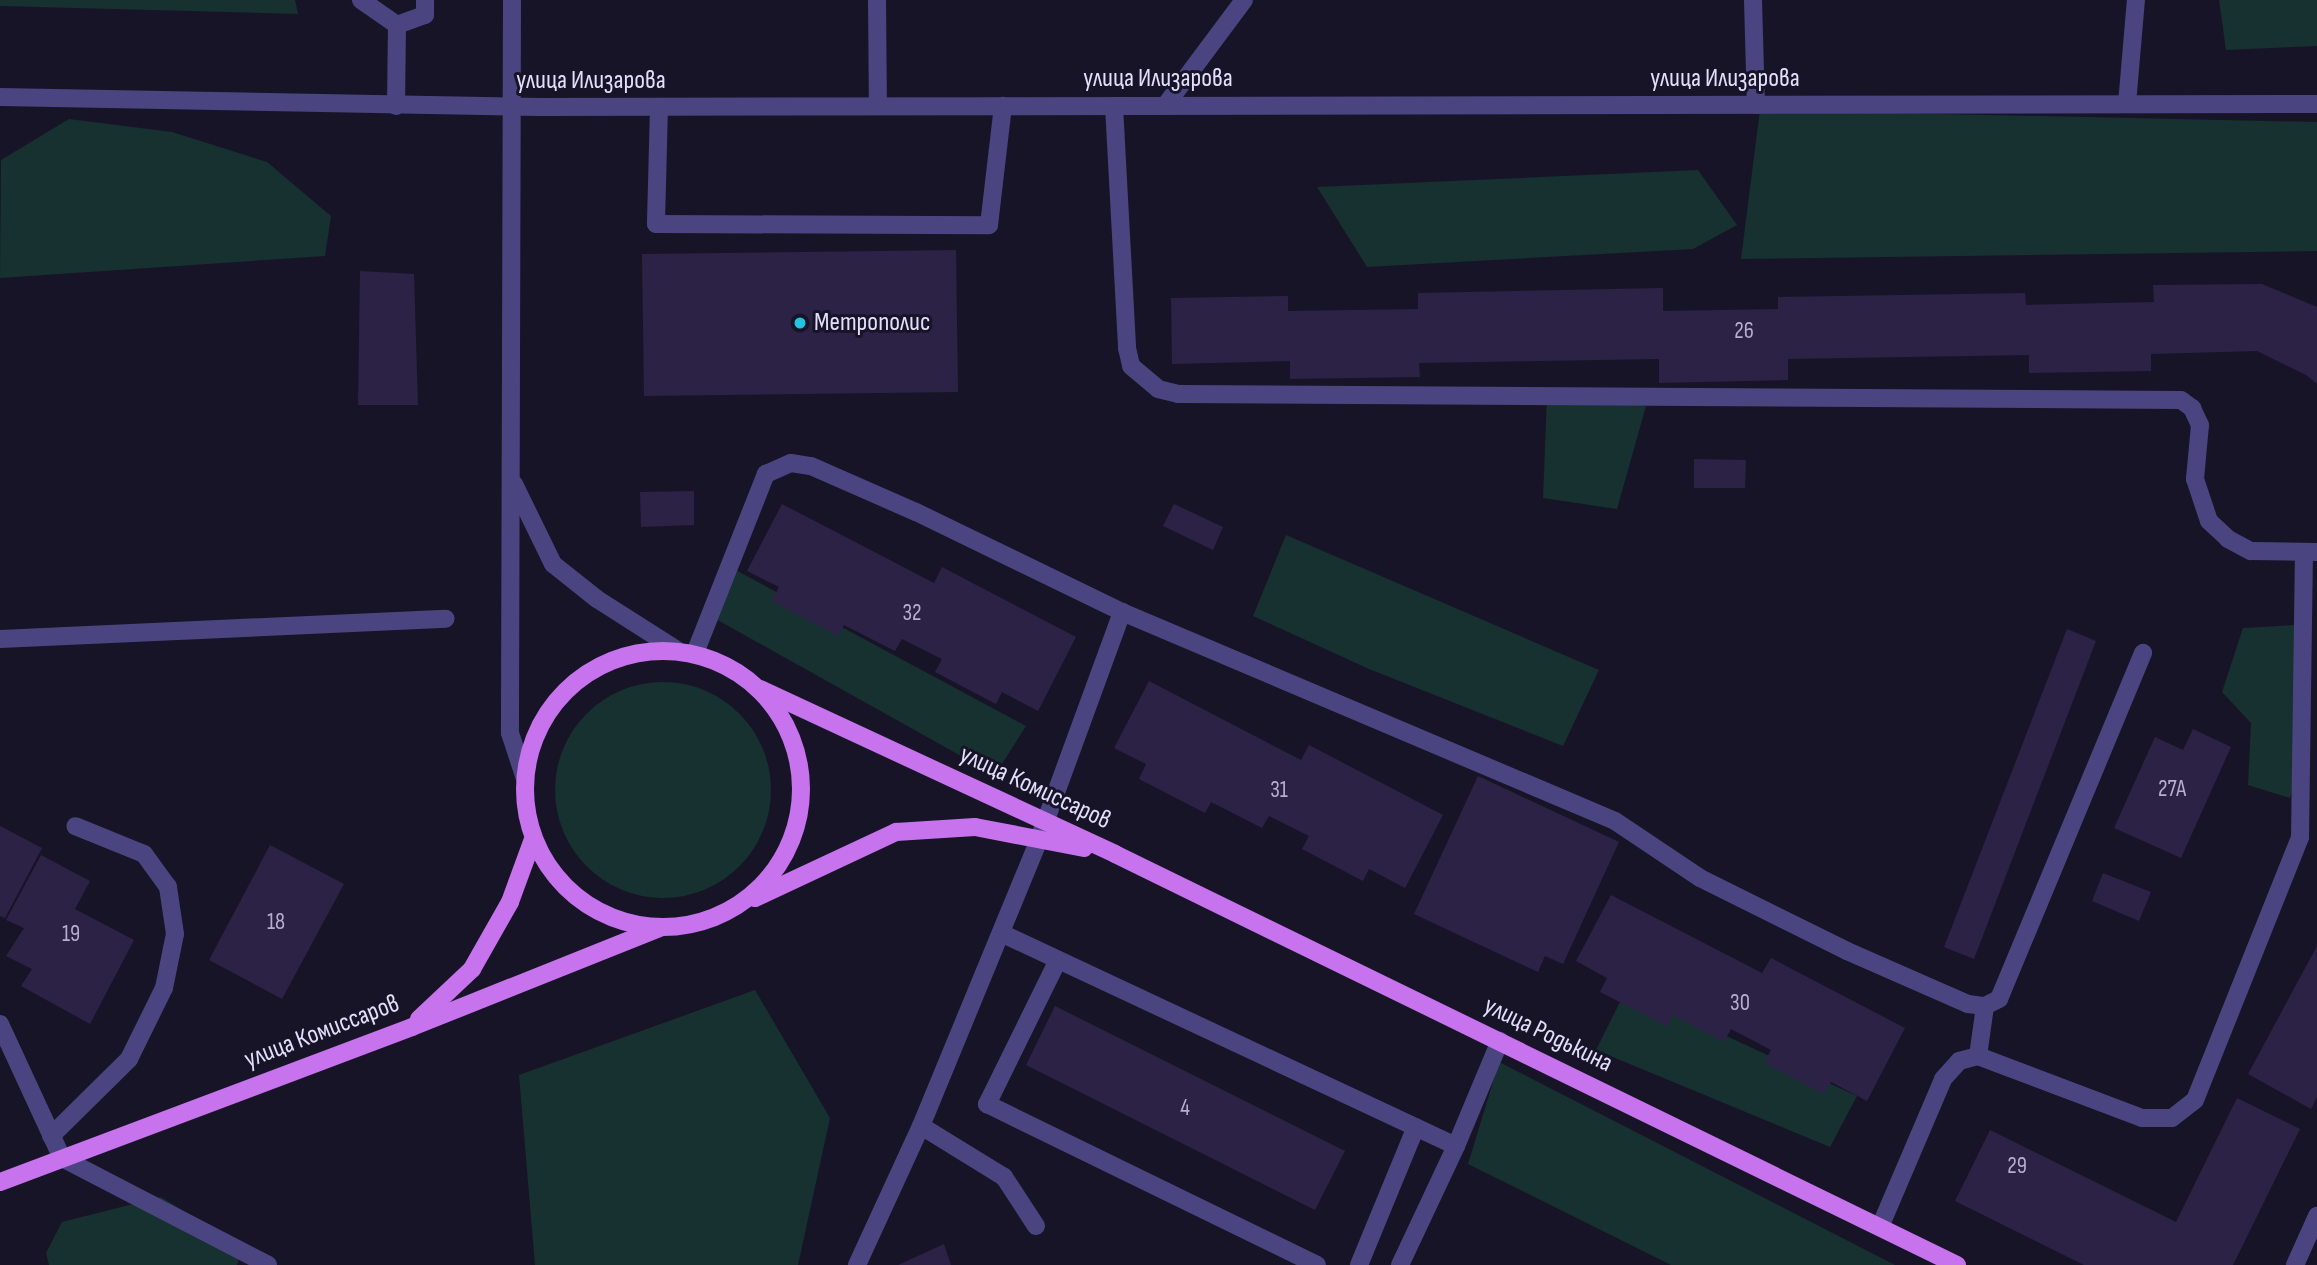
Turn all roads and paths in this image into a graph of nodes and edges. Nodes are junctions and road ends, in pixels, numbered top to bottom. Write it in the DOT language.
graph roads {
  1 [pos="361,0"];
  2 [pos="425,0"];
  3 [pos="512,0"];
  4 [pos="877,0"];
  5 [pos="1244,0"];
  6 [pos="1753,0"];
  7 [pos="2136,0"];
  8 [pos="397,25"];
  9 [pos="0,97"];
  10 [pos="2127,104"];
  11 [pos="2317,104"];
  12 [pos="1756,105"];
  13 [pos="396,106"];
  14 [pos="878,106"];
  15 [pos="1003,106"];
  16 [pos="1114,106"];
  17 [pos="1165,106"];
  18 [pos="513,107"];
  19 [pos="659,107"];
  20 [pos="512,481"];
  21 [pos="2310,552"];
  22 [pos="1122,612"];
  23 [pos="446,620"];
  24 [pos="0,639"];
  25 [pos="677,650"];
  26 [pos="695,653"];
  27 [pos="2143,653"];
  28 [pos="760,689"];
  29 [pos="525,779"];
  30 [pos="75,826"];
  31 [pos="1042,830"];
  32 [pos="533,838"];
  33 [pos="1115,854"];
  34 [pos="735,907"];
  35 [pos="661,927"];
  36 [pos="1001,933"];
  37 [pos="1058,960"];
  38 [pos="1986,1006"];
  39 [pos="0,1024"];
  40 [pos="412,1027"];
  41 [pos="1500,1041"];
  42 [pos="1978,1056"];
  43 [pos="921,1126"];
  44 [pos="1416,1127"];
  45 [pos="51,1136"];
  46 [pos="1456,1146"];
  47 [pos="62,1158"];
  48 [pos="0,1182"];
  49 [pos="2317,1216"];
  50 [pos="1036,1226"];
  51 [pos="1881,1227"];
  52 [pos="268,1265"];
  53 [pos="857,1265"];
  54 [pos="1317,1265"];
  55 [pos="1359,1265"];
  56 [pos="1400,1265"];
  57 [pos="1957,1265"];
  58 [pos="2295,1265"];
  1 -- 8 [label="street"];
  2 -- 8 [label="street"];
  3 -- 18 [label="street"];
  4 -- 14 [label="street"];
  5 -- 17 [label="street"];
  6 -- 12 [label="street"];
  7 -- 10 [label="street"];
  8 -- 13 [label="street"];
  9 -- 13 [label="street, улица Илизарова"];
  10 -- 11 [label="street, улица Илизарова"];
  10 -- 12 [label="street, улица Илизарова"];
  12 -- 17 [label="street, улица Илизарова"];
  13 -- 18 [label="street, улица Илизарова"];
  14 -- 15 [label="street, улица Илизарова"];
  14 -- 19 [label="street, улица Илизарова"];
  15 -- 16 [label="street, улица Илизарова"];
  15 -- 19 [label="street"];
  16 -- 17 [label="street, улица Илизарова"];
  16 -- 21 [label="street"];
  18 -- 19 [label="street, улица Илизарова"];
  18 -- 20 [label="street"];
  20 -- 25 [label="street"];
  20 -- 29 [label="street"];
  21 -- 42 [label="street"];
  22 -- 26 [label="street"];
  22 -- 31 [label="street"];
  22 -- 38 [label="street"];
  23 -- 24 [label="street"];
  25 -- 26 [label="main road"];
  25 -- 29 [label="main road"];
  26 -- 28 [label="main road"];
  27 -- 38 [label="street"];
  28 -- 31 [label="main road, улица Комиссаров"];
  28 -- 34 [label="main road"];
  29 -- 32 [label="main road"];
  30 -- 45 [label="street"];
  31 -- 33 [label="main road, улица Комиссаров"];
  31 -- 34 [label="main road, улица Комиссаров"];
  31 -- 36 [label="street"];
  32 -- 35 [label="main road"];
  32 -- 40 [label="main road"];
  33 -- 41 [label="main road, улица Родькина"];
  34 -- 35 [label="main road, улица Комиссаров"];
  35 -- 40 [label="main road, улица Комиссаров"];
  36 -- 37 [label="street"];
  36 -- 43 [label="street"];
  37 -- 44 [label="street"];
  37 -- 54 [label="street"];
  38 -- 42 [label="street"];
  39 -- 45 [label="street"];
  40 -- 47 [label="main road, улица Комиссаров"];
  41 -- 46 [label="street"];
  41 -- 51 [label="main road, улица Родькина"];
  42 -- 51 [label="street"];
  43 -- 50 [label="street"];
  43 -- 53 [label="street"];
  44 -- 46 [label="street"];
  44 -- 55 [label="street"];
  45 -- 47 [label="street"];
  46 -- 56 [label="street"];
  47 -- 48 [label="main road, улица Комиссаров"];
  47 -- 52 [label="street"];
  49 -- 58 [label="street"];
  51 -- 57 [label="main road, улица Родькина"];
}
